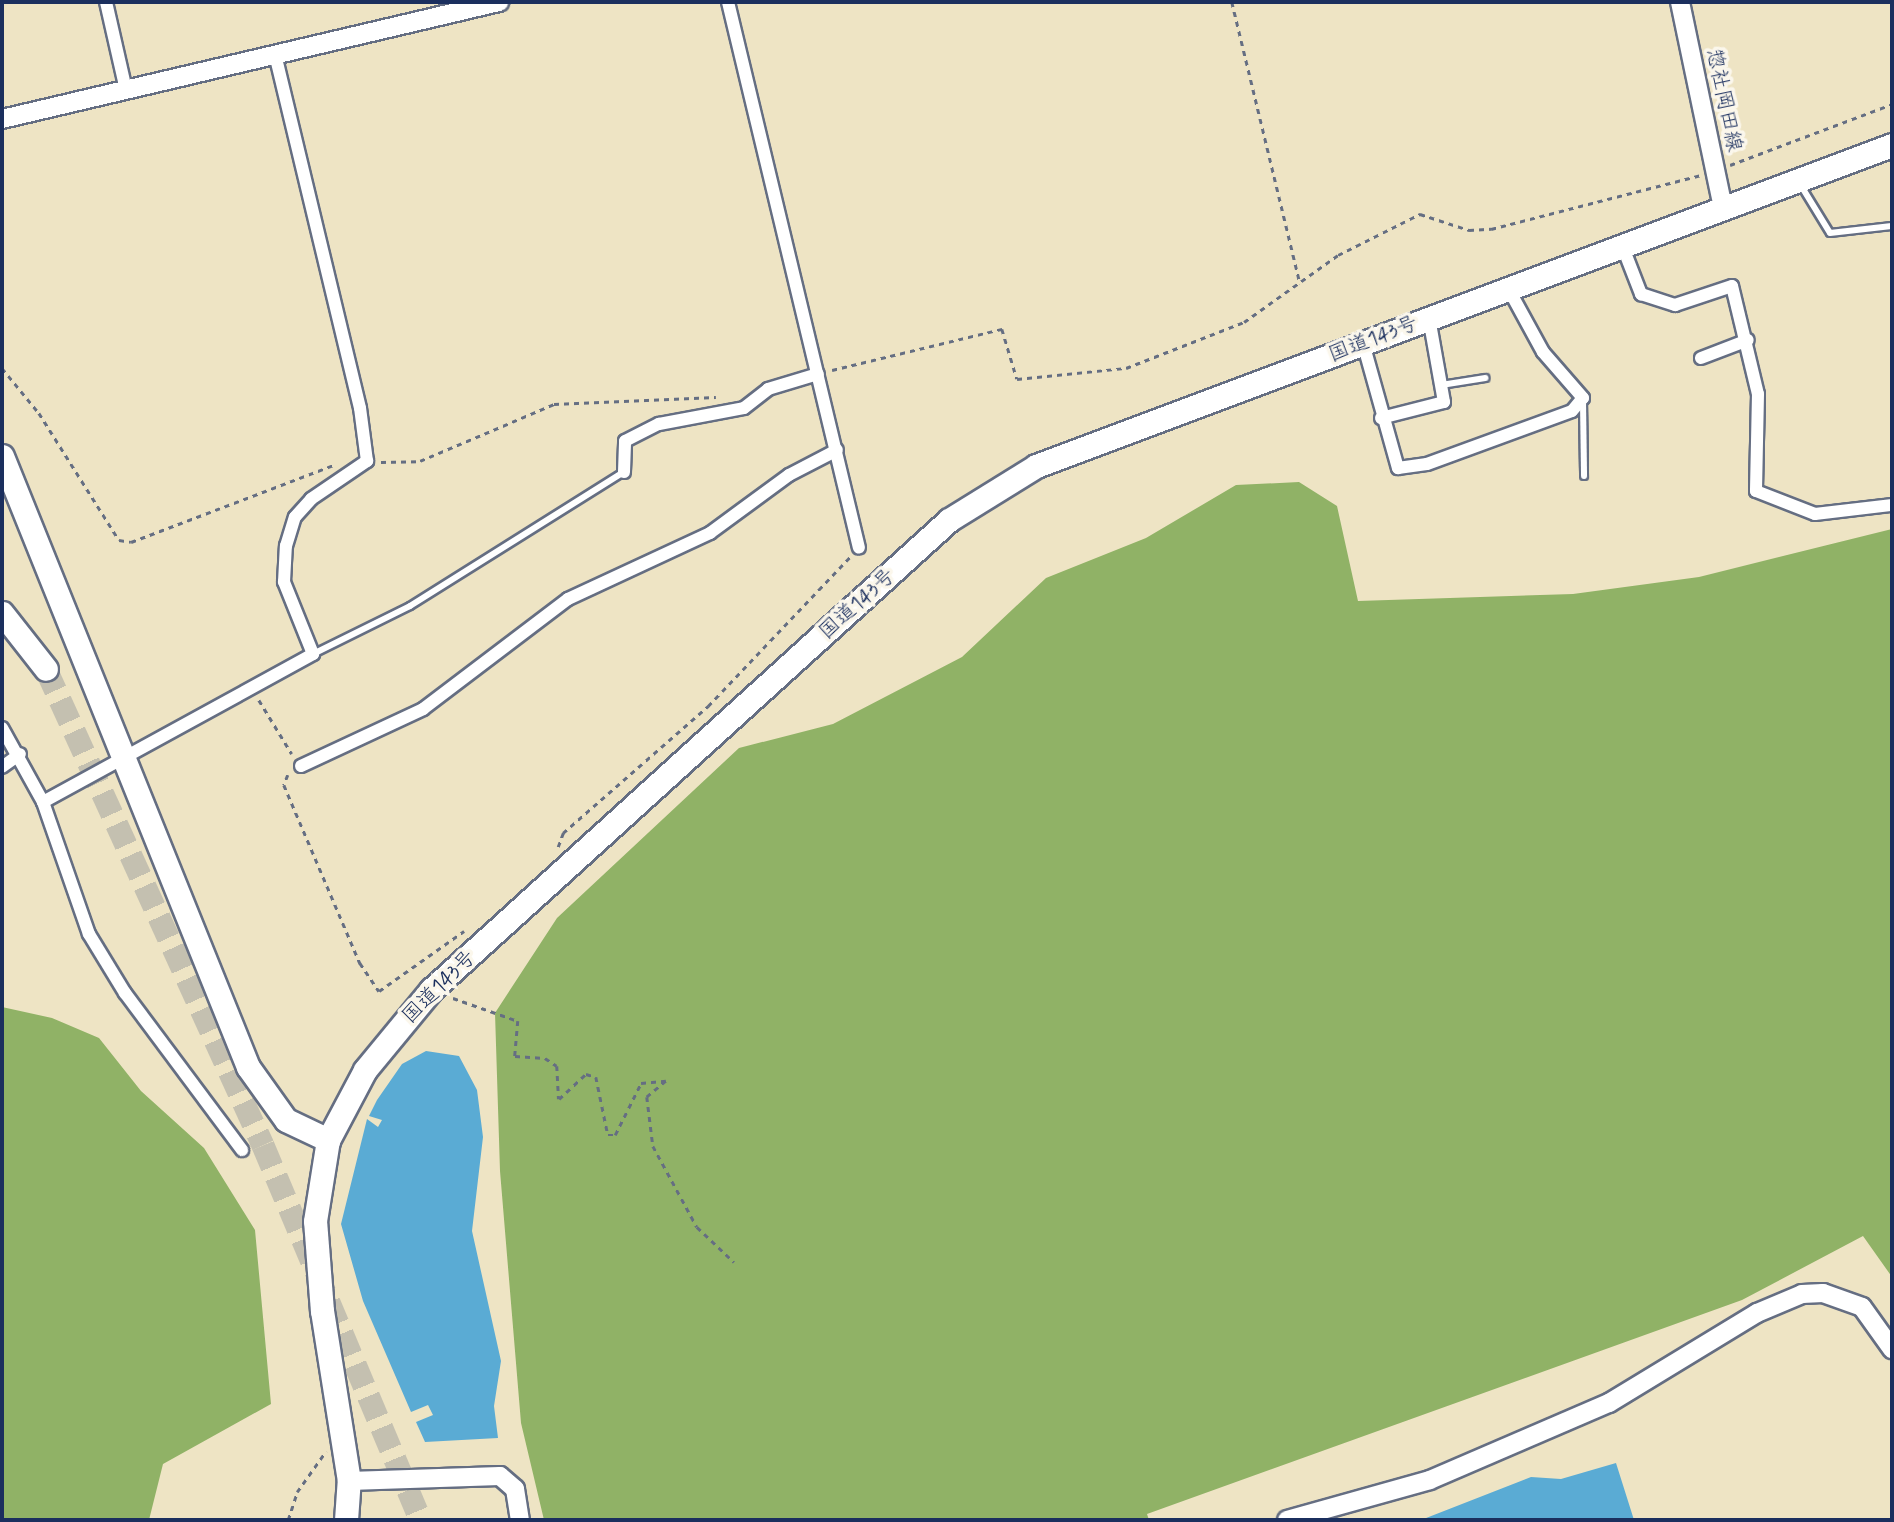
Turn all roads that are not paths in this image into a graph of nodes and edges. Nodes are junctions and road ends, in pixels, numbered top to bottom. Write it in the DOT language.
graph roads {
  1 [pos="106,2"];
  2 [pos="499,2"];
  3 [pos="728,2"];
  4 [pos="1680,2"];
  5 [pos="275,55"];
  6 [pos="126,90"];
  7 [pos="2,119"];
  8 [pos="1892,145"];
  9 [pos="1798,180"];
  10 [pos="1724,207"];
  11 [pos="1892,226"];
  12 [pos="1622,245"];
  13 [pos="1508,288"];
  14 [pos="1429,318"];
  15 [pos="1748,340"];
  16 [pos="1363,343"];
  17 [pos="1701,358"];
  18 [pos="818,374"];
  19 [pos="1485,378"];
  20 [pos="1441,385"];
  21 [pos="1583,398"];
  22 [pos="1381,418"];
  23 [pos="837,450"];
  24 [pos="2,456"];
  25 [pos="624,472"];
  26 [pos="1584,476"];
  27 [pos="1892,505"];
  28 [pos="859,548"];
  29 [pos="2,613"];
  30 [pos="313,654"];
  31 [pos="46,669"];
  32 [pos="2,727"];
  33 [pos="20,754"];
  34 [pos="120,760"];
  35 [pos="301,766"];
  36 [pos="2,767"];
  37 [pos="43,802"];
  38 [pos="328,1140"];
  39 [pos="242,1150"];
  40 [pos="1892,1349"];
  41 [pos="349,1481"];
  42 [pos="346,1520"];
  43 [pos="520,1520"];
  44 [pos="1287,1520"];
  1 -- 6 [label="street"];
  2 -- 5 [label="street"];
  3 -- 18 [label="street"];
  4 -- 10 [label="street, 惣社岡田線"];
  5 -- 6 [label="street"];
  5 -- 30 [label="street"];
  6 -- 7 [label="street"];
  8 -- 9 [label="highway, 国道143号"];
  9 -- 10 [label="highway, 国道143号"];
  9 -- 11 [label="lane"];
  10 -- 12 [label="highway, 国道143号"];
  12 -- 13 [label="highway, 国道143号"];
  12 -- 15 [label="street"];
  13 -- 14 [label="highway, 国道143号"];
  13 -- 21 [label="street"];
  14 -- 16 [label="highway, 国道143号"];
  14 -- 20 [label="street"];
  15 -- 17 [label="street"];
  15 -- 27 [label="street"];
  16 -- 22 [label="street"];
  16 -- 38 [label="highway, 国道143号"];
  18 -- 23 [label="street"];
  18 -- 25 [label="street"];
  19 -- 20 [label="lane"];
  20 -- 22 [label="street"];
  21 -- 22 [label="street"];
  21 -- 26 [label="lane"];
  23 -- 28 [label="street"];
  23 -- 35 [label="street"];
  24 -- 34 [label="highway"];
  25 -- 30 [label="lane"];
  29 -- 31 [label="highway"];
  30 -- 34 [label="street"];
  32 -- 33 [label="street"];
  33 -- 36 [label="street"];
  33 -- 37 [label="street"];
  34 -- 37 [label="street"];
  34 -- 38 [label="highway"];
  37 -- 39 [label="street"];
  38 -- 41 [label="highway, 国道143号"];
  40 -- 44 [label="street"];
  41 -- 42 [label="highway, 国道143号"];
  41 -- 43 [label="street"];
}
